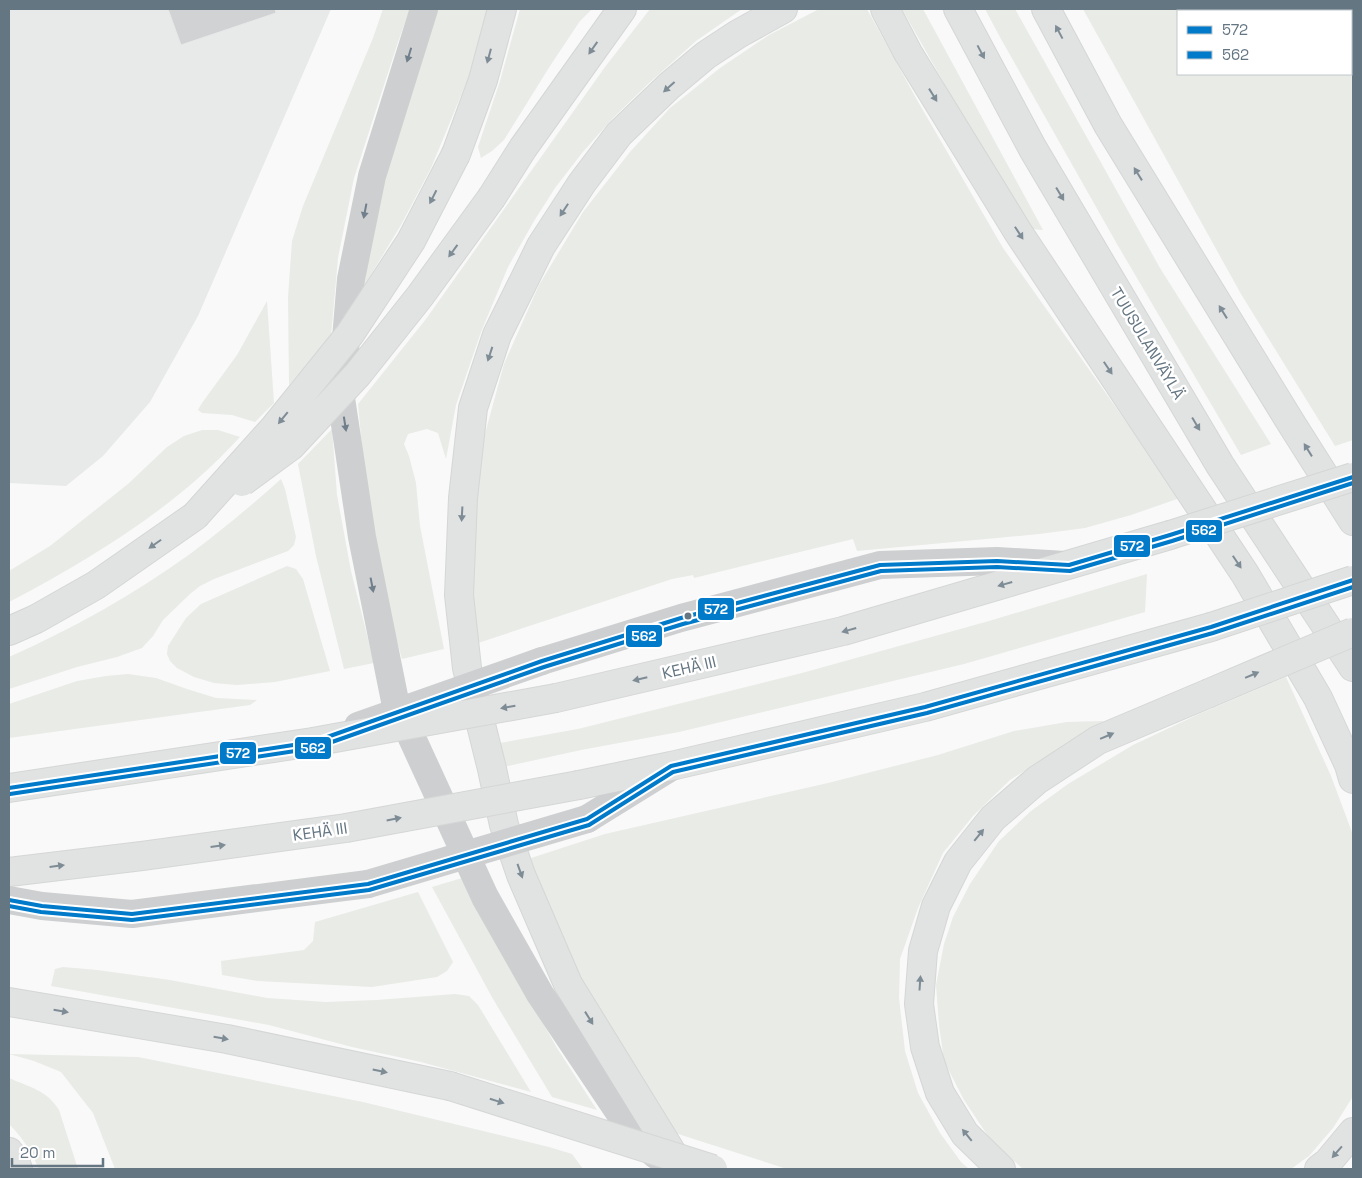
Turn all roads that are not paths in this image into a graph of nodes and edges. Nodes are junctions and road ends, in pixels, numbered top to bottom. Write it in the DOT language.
graph roads {
  1 [pos="424,9"];
  2 [pos="502,9"];
  3 [pos="622,9"];
  4 [pos="783,9"];
  5 [pos="885,9"];
  6 [pos="958,9"];
  7 [pos="1046,9"];
  8 [pos="1353,477"];
  9 [pos="195,516"];
  10 [pos="1353,521"];
  11 [pos="1069,565"];
  12 [pos="1353,580"];
  13 [pos="9,631"];
  14 [pos="1353,632"];
  15 [pos="1353,667"];
  16 [pos="313,742"];
  17 [pos="671,766"];
  18 [pos="1353,779"];
  19 [pos="9,788"];
  20 [pos="9,872"];
  21 [pos="9,900"];
  22 [pos="11,1002"];
  23 [pos="1353,1132"];
  24 [pos="9,1152"];
  25 [pos="18,1169"];
  26 [pos="671,1169"];
  27 [pos="682,1169"];
  28 [pos="713,1169"];
  29 [pos="1001,1169"];
  30 [pos="1319,1169"];
  1 -- 26 [label="lane, one-way"];
  2 -- 9 [label="main road, one-way, bridge"];
  3 -- 9 [label="main road, one-way, bridge"];
  4 -- 27 [label="main road, one-way"];
  5 -- 18 [label="main road, one-way"];
  6 -- 15 [label="main road, TUUSULANVÄYLÄ, one-way"];
  10 -- 7 [label="main road, one-way"];
  8 -- 11 [label="main road, KEHÄ III, bridge"];
  9 -- 13 [label="main road, one-way"];
  11 -- 16 [label="main road, KEHÄ III, one-way, bridge"];
  11 -- 16 [label="lane, bridge"];
  12 -- 17 [label="main road, KEHÄ III, bridge"];
  29 -- 14 [label="main road, one-way, bridge"];
  16 -- 19 [label="main road, KEHÄ III"];
  20 -- 17 [label="main road, KEHÄ III, one-way, bridge"];
  17 -- 21 [label="lane, bridge"];
  22 -- 28 [label="main road, one-way, bridge"];
  23 -- 30 [label="main road, one-way"];
  24 -- 25 [label="main road"];
}
